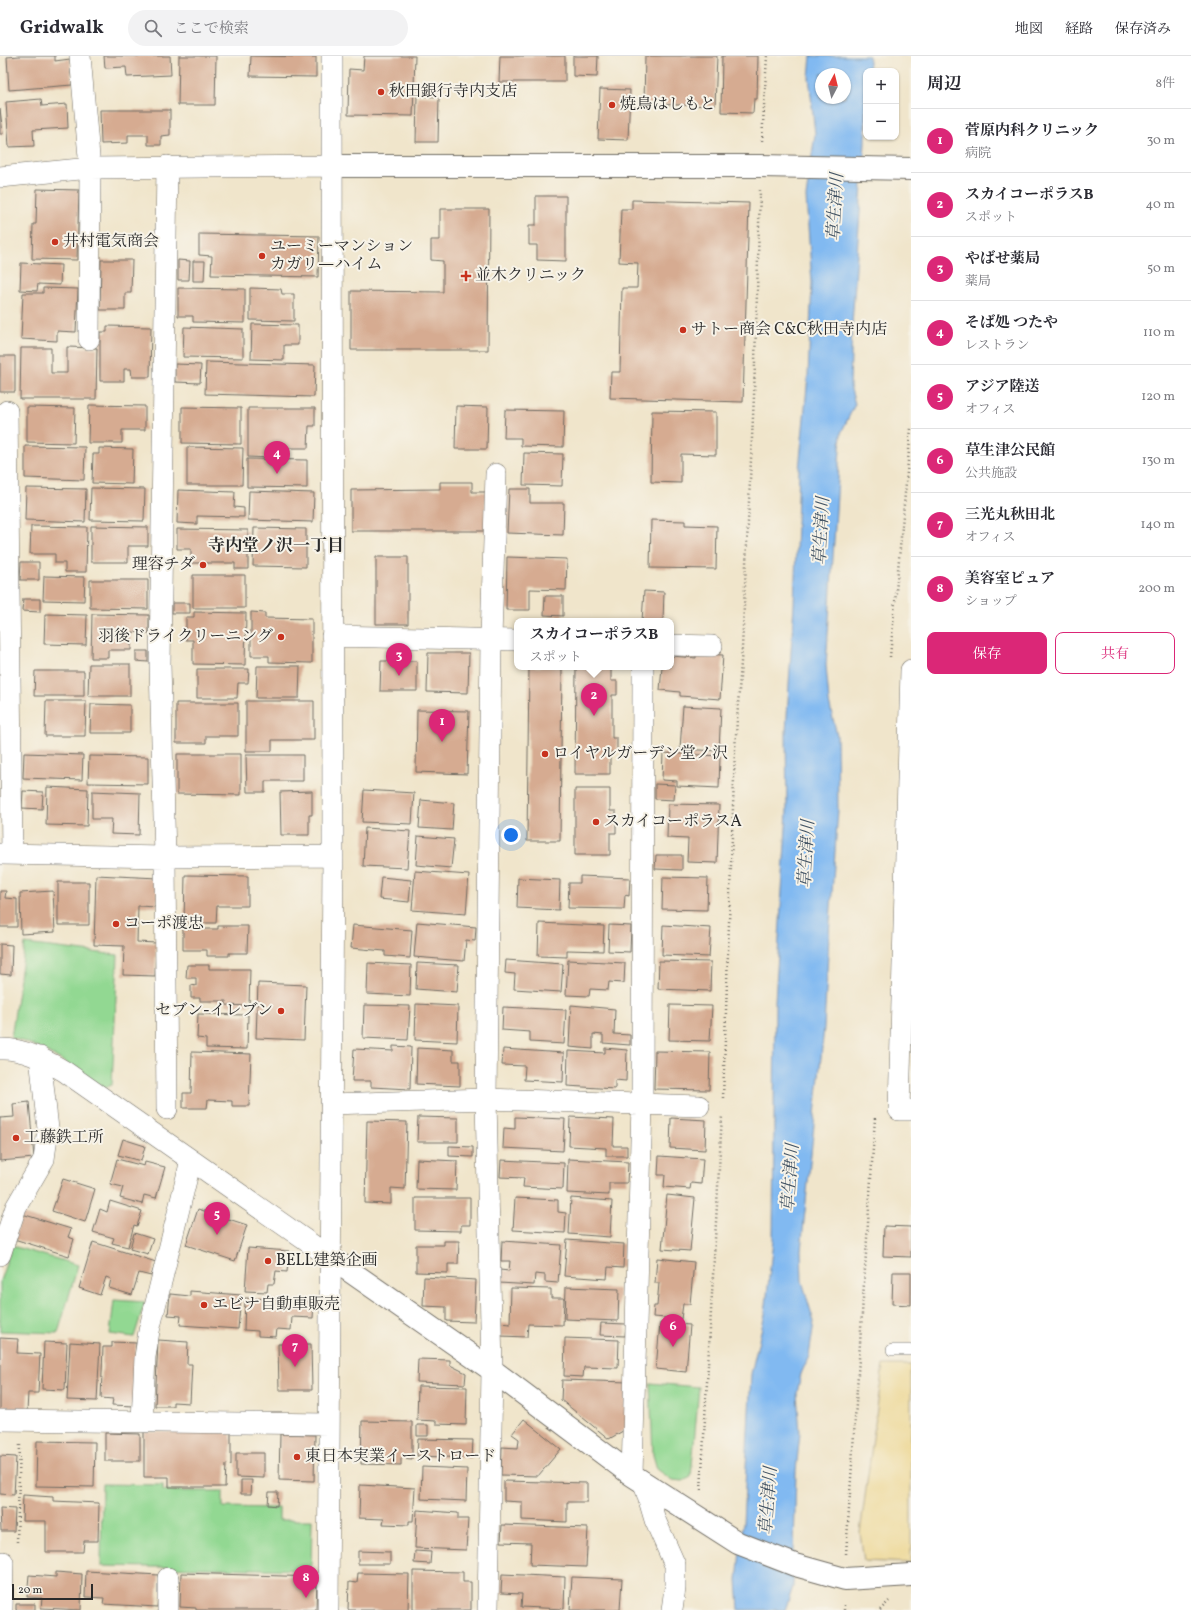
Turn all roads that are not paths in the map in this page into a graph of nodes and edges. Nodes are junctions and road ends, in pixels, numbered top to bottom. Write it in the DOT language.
graph roads {
  1 [pos="80,56"];
  2 [pos="332,56"];
  3 [pos="168,166"];
  4 [pos="332,166"];
  5 [pos="90,168"];
  6 [pos="911,169"];
  7 [pos="0,177"];
  8 [pos="89,339"];
  9 [pos="7,411"];
  10 [pos="496,474"];
  11 [pos="332,636"];
  12 [pos="491,639"];
  13 [pos="514,640"];
  14 [pos="674,645"];
  15 [pos="712,646"];
  16 [pos="643,670"];
  17 [pos="911,670"];
  18 [pos="6,854"];
  19 [pos="333,856"];
  20 [pos="165,857"];
  21 [pos="0,1049"];
  22 [pos="40,1057"];
  23 [pos="486,1099"];
  24 [pos="331,1104"];
  25 [pos="642,1104"];
  26 [pos="699,1106"];
  27 [pos="168,1109"];
  28 [pos="911,1110"];
  29 [pos="191,1160"];
  30 [pos="0,1255"];
  31 [pos="331,1258"];
  32 [pos="892,1350"];
  33 [pos="911,1350"];
  34 [pos="492,1370"];
  35 [pos="10,1420"];
  36 [pos="142,1421"];
  37 [pos="329,1424"];
  38 [pos="638,1479"];
  39 [pos="3,1562"];
  40 [pos="911,1575"];
  41 [pos="168,1578"];
  42 [pos="2,1610"];
  43 [pos="168,1610"];
  44 [pos="328,1610"];
  45 [pos="488,1610"];
  46 [pos="672,1610"];
  1 -- 5 [label="street"];
  2 -- 4 [label="street"];
  3 -- 4 [label="street"];
  3 -- 5 [label="street"];
  3 -- 20 [label="street"];
  4 -- 6 [label="street"];
  4 -- 11 [label="street"];
  5 -- 7 [label="street"];
  5 -- 8 [label="street"];
  9 -- 18 [label="street"];
  10 -- 12 [label="street"];
  11 -- 12 [label="street"];
  11 -- 19 [label="street"];
  12 -- 13 [label="street"];
  12 -- 23 [label="street"];
  14 -- 15 [label="street"];
  16 -- 25 [label="street"];
  17 -- 28 [label="street"];
  18 -- 20 [label="street"];
  19 -- 20 [label="street"];
  19 -- 24 [label="street"];
  20 -- 27 [label="street"];
  21 -- 22 [label="street"];
  22 -- 29 [label="street"];
  22 -- 30 [label="street"];
  23 -- 24 [label="street"];
  23 -- 25 [label="street"];
  23 -- 34 [label="street"];
  24 -- 31 [label="street"];
  25 -- 26 [label="street"];
  25 -- 38 [label="street"];
  29 -- 31 [label="street"];
  29 -- 36 [label="street"];
  31 -- 34 [label="street"];
  31 -- 37 [label="street"];
  32 -- 33 [label="lane"];
  34 -- 38 [label="street"];
  34 -- 45 [label="street"];
  35 -- 36 [label="street"];
  36 -- 37 [label="street"];
  37 -- 44 [label="street"];
  38 -- 40 [label="street"];
  38 -- 46 [label="street"];
  39 -- 42 [label="street"];
  41 -- 43 [label="street"];
}
